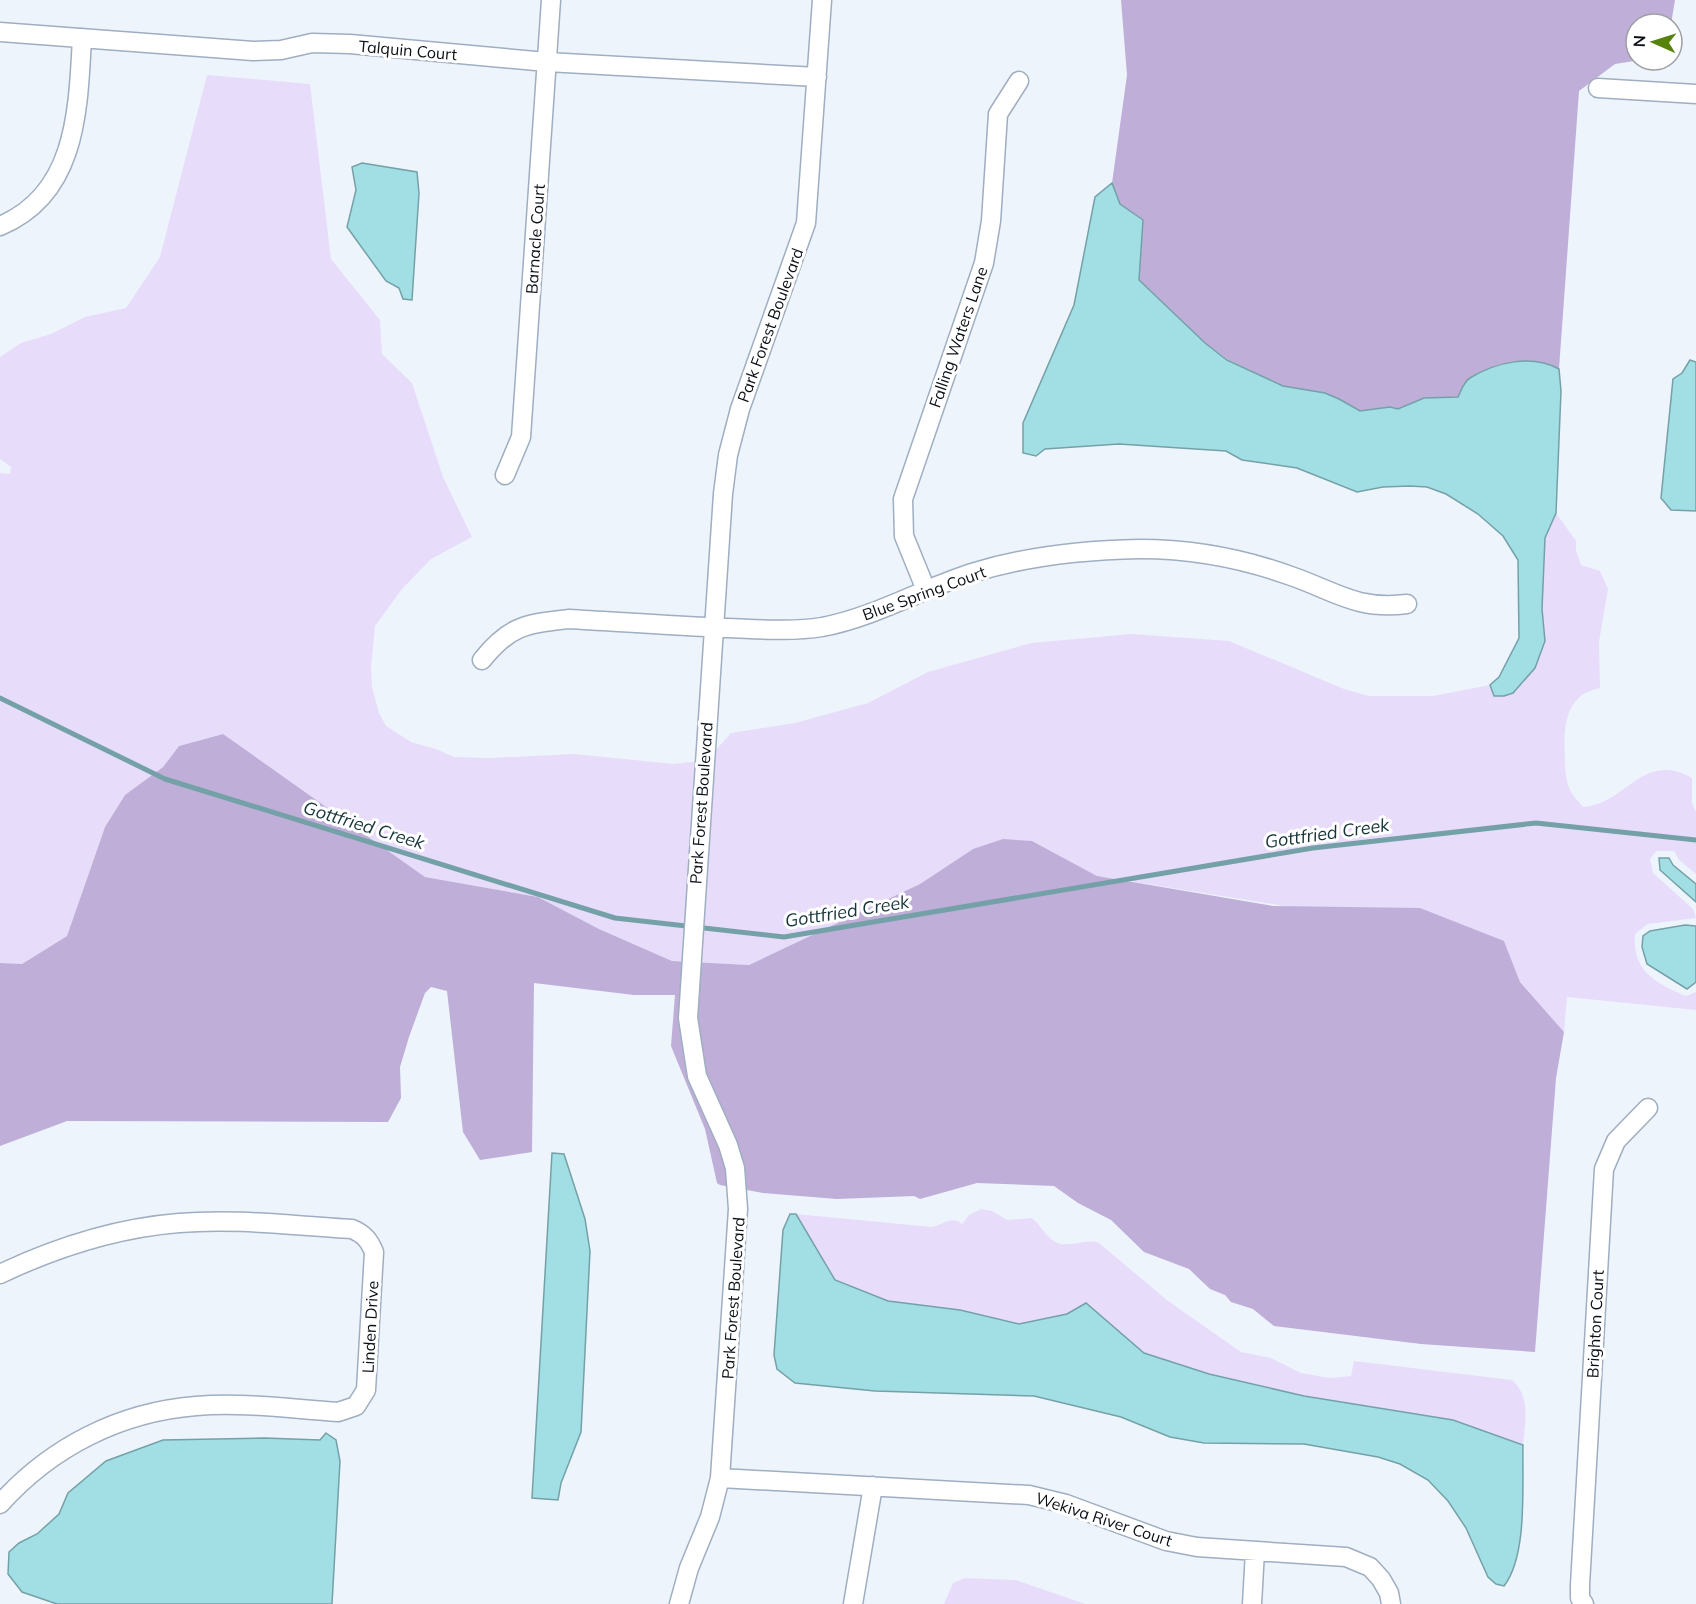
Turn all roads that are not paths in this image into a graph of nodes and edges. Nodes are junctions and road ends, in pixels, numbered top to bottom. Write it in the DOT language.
graph roads {
  1 [pos="551,0"];
  2 [pos="822,0"];
  3 [pos="0,32"];
  4 [pos="82,38"];
  5 [pos="547,62"];
  6 [pos="817,77"];
  7 [pos="1019,81"];
  8 [pos="1598,88"];
  9 [pos="1696,94"];
  10 [pos="0,226"];
  11 [pos="504,475"];
  12 [pos="927,590"];
  13 [pos="1407,604"];
  14 [pos="714,627"];
  15 [pos="482,660"];
  16 [pos="1648,1108"];
  17 [pos="0,1274"];
  18 [pos="720,1478"];
  19 [pos="873,1486"];
  20 [pos="0,1504"];
  21 [pos="1255,1551"];
  22 [pos="679,1604"];
  23 [pos="853,1604"];
  24 [pos="1252,1604"];
  25 [pos="1390,1604"];
  26 [pos="1584,1604"];
  1 -- 5 [label="street, Barnacle Court"];
  2 -- 6 [label="street, Park Forest Boulevard"];
  3 -- 4 [label="street, Talquin Court"];
  4 -- 5 [label="street, Talquin Court"];
  4 -- 10 [label="street"];
  5 -- 6 [label="street, Talquin Court"];
  5 -- 11 [label="street, Barnacle Court"];
  6 -- 14 [label="street, Park Forest Boulevard"];
  7 -- 12 [label="street, Falling Waters Lane"];
  8 -- 9 [label="street"];
  12 -- 13 [label="street, Blue Spring Court"];
  12 -- 14 [label="street, Blue Spring Court"];
  14 -- 15 [label="street, Blue Spring Court"];
  14 -- 18 [label="street, Park Forest Boulevard"];
  16 -- 26 [label="street, Brighton Court"];
  17 -- 20 [label="street, Linden Drive"];
  18 -- 19 [label="street, Wekiva River Court"];
  18 -- 22 [label="street, Park Forest Boulevard"];
  19 -- 21 [label="street, Wekiva River Court"];
  19 -- 23 [label="street"];
  21 -- 24 [label="street"];
  21 -- 25 [label="street, Wekiva River Court"];
}
